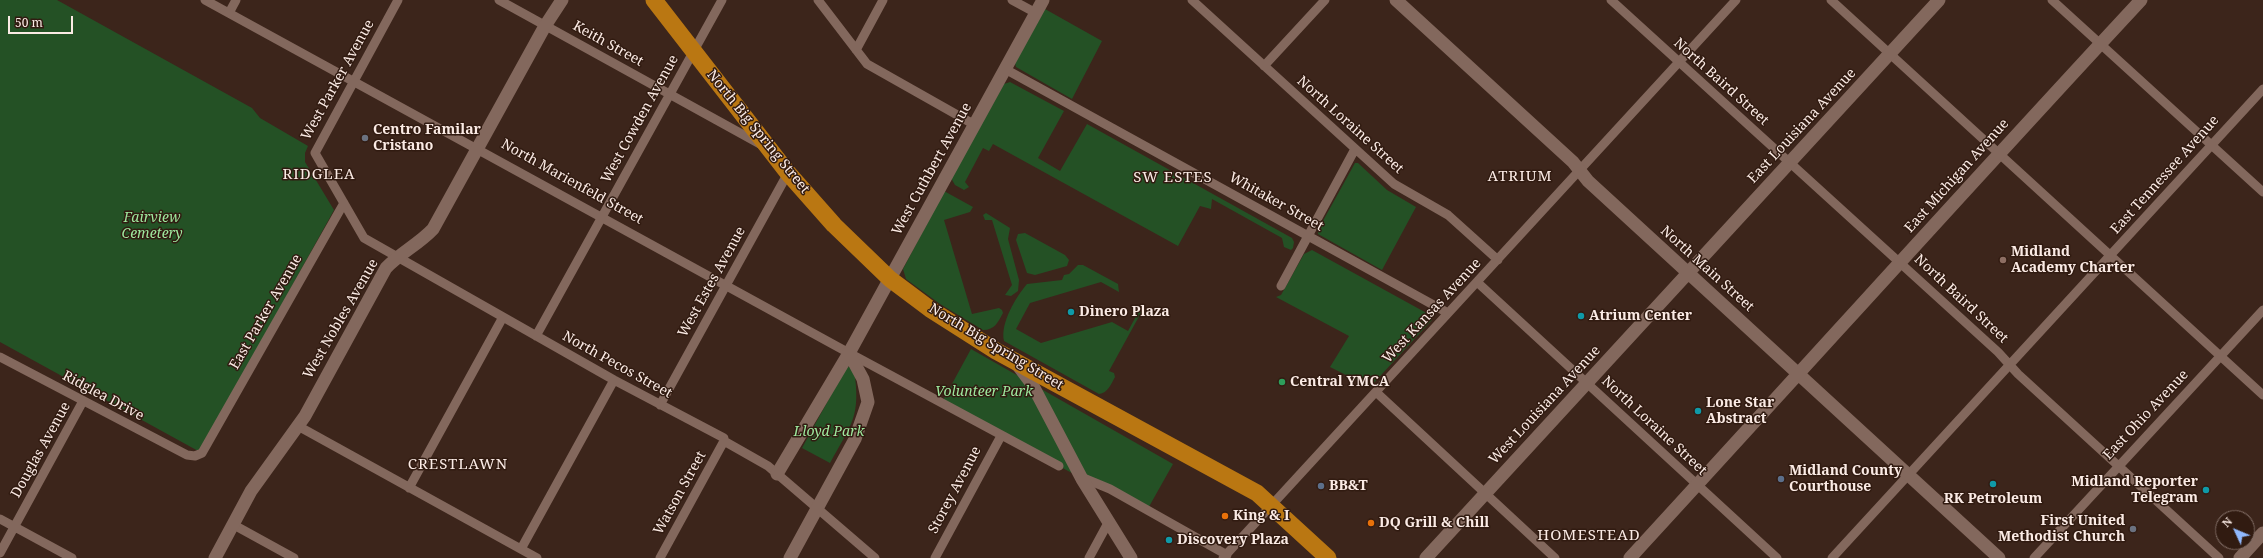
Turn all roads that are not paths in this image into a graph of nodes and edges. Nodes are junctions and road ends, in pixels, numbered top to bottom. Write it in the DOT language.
graph roads {
  1 [pos="205,0"];
  2 [pos="236,0"];
  3 [pos="398,0"];
  4 [pos="499,0"];
  5 [pos="562,0"];
  6 [pos="654,0"];
  7 [pos="722,0"];
  8 [pos="818,0"];
  9 [pos="883,0"];
  10 [pos="1012,0"];
  11 [pos="1043,0"];
  12 [pos="1192,0"];
  13 [pos="1326,0"];
  14 [pos="1396,0"];
  15 [pos="1611,0"];
  16 [pos="1736,0"];
  17 [pos="1831,0"];
  18 [pos="1939,0"];
  19 [pos="2052,0"];
  20 [pos="2141,0"];
  21 [pos="229,13"];
  22 [pos="1036,13"];
  23 [pos="545,26"];
  24 [pos="2100,44"];
  25 [pos="856,50"];
  26 [pos="694,51"];
  27 [pos="1890,53"];
  28 [pos="1679,63"];
  29 [pos="1264,66"];
  30 [pos="1005,69"];
  31 [pos="354,81"];
  32 [pos="2263,89"];
  33 [pos="670,94"];
  34 [pos="975,125"];
  35 [pos="2211,145"];
  36 [pos="767,148"];
  37 [pos="478,149"];
  38 [pos="1355,149"];
  39 [pos="1998,153"];
  40 [pos="1789,163"];
  41 [pos="1580,171"];
  42 [pos="788,174"];
  43 [pos="2263,192"];
  44 [pos="344,203"];
  45 [pos="602,217"];
  46 [pos="1308,236"];
  47 [pos="2110,256"];
  48 [pos="397,257"];
  49 [pos="1498,260"];
  50 [pos="1901,263"];
  51 [pos="1688,273"];
  52 [pos="890,279"];
  53 [pos="1476,282"];
  54 [pos="726,286"];
  55 [pos="1281,286"];
  56 [pos="2263,310"];
  57 [pos="1448,313"];
  58 [pos="503,317"];
  59 [pos="536,336"];
  60 [pos="844,350"];
  61 [pos="2220,356"];
  62 [pos="0,357"];
  63 [pos="1015,361"];
  64 [pos="2010,365"];
  65 [pos="1798,375"];
  66 [pos="614,380"];
  67 [pos="1587,384"];
  68 [pos="1376,392"];
  69 [pos="2263,395"];
  70 [pos="83,402"];
  71 [pos="660,405"];
  72 [pos="298,426"];
  73 [pos="1001,436"];
  74 [pos="724,441"];
  75 [pos="195,456"];
  76 [pos="1059,466"];
  77 [pos="2119,466"];
  78 [pos="777,474"];
  79 [pos="1908,474"];
  80 [pos="1081,477"];
  81 [pos="1697,485"];
  82 [pos="410,488"];
  83 [pos="1485,494"];
  84 [pos="1271,506"];
  85 [pos="817,509"];
  86 [pos="0,519"];
  87 [pos="1108,523"];
  88 [pos="234,525"];
  89 [pos="14,527"];
  90 [pos="2263,533"];
  91 [pos="521,549"];
  92 [pos="0,553"];
  93 [pos="1225,556"];
  94 [pos="72,558"];
  95 [pos="215,558"];
  96 [pos="294,558"];
  97 [pos="537,558"];
  98 [pos="660,558"];
  99 [pos="790,558"];
  100 [pos="875,558"];
  101 [pos="935,558"];
  102 [pos="1089,558"];
  103 [pos="1131,558"];
  104 [pos="1328,558"];
  105 [pos="1426,558"];
  106 [pos="1555,558"];
  107 [pos="1630,558"];
  108 [pos="1777,558"];
  109 [pos="1832,558"];
  110 [pos="1999,558"];
  111 [pos="2034,558"];
  112 [pos="2219,558"];
  113 [pos="2240,558"];
  1 -- 21 [label="street, North Marienfeld Street"];
  2 -- 21 [label="street"];
  3 -- 31 [label="street, West Parker Avenue"];
  4 -- 23 [label="street, Keith Street"];
  5 -- 23 [label="street, West Nobles Avenue"];
  6 -- 26 [label="highway, North Big Spring Street"];
  7 -- 26 [label="street, West Cowden Avenue"];
  8 -- 25 [label="street"];
  9 -- 25 [label="street"];
  10 -- 22 [label="street"];
  11 -- 22 [label="street, West Cuthbert Avenue"];
  12 -- 29 [label="street, North Loraine Street"];
  13 -- 29 [label="street"];
  14 -- 41 [label="street, North Main Street"];
  15 -- 28 [label="street, North Baird Street"];
  16 -- 28 [label="street, West Kansas Avenue"];
  17 -- 27 [label="street"];
  18 -- 27 [label="street, East Louisiana Avenue"];
  19 -- 24 [label="street"];
  20 -- 24 [label="street, East Michigan Avenue"];
  21 -- 31 [label="street, North Marienfeld Street"];
  22 -- 30 [label="street, West Cuthbert Avenue"];
  23 -- 33 [label="street, Keith Street"];
  23 -- 37 [label="street, West Nobles Avenue"];
  24 -- 35 [label="street"];
  24 -- 39 [label="street, East Michigan Avenue"];
  25 -- 34 [label="street"];
  26 -- 33 [label="street, West Cowden Avenue"];
  26 -- 36 [label="highway, North Big Spring Street"];
  27 -- 39 [label="street"];
  27 -- 40 [label="street, East Louisiana Avenue"];
  28 -- 40 [label="street, North Baird Street"];
  28 -- 41 [label="street, West Kansas Avenue"];
  29 -- 38 [label="street, North Loraine Street"];
  30 -- 34 [label="street, West Cuthbert Avenue"];
  30 -- 46 [label="street, Whitaker Street"];
  31 -- 37 [label="street, North Marienfeld Street"];
  31 -- 44 [label="street, West Parker Avenue"];
  32 -- 35 [label="street, East Tennessee Avenue"];
  33 -- 36 [label="street, Keith Street"];
  33 -- 45 [label="street, West Cowden Avenue"];
  34 -- 52 [label="street, West Cuthbert Avenue"];
  35 -- 43 [label="street"];
  35 -- 47 [label="street, East Tennessee Avenue"];
  36 -- 42 [label="highway, North Big Spring Street"];
  37 -- 45 [label="street, North Marienfeld Street"];
  37 -- 48 [label="street, West Nobles Avenue"];
  38 -- 46 [label="street"];
  38 -- 49 [label="street, North Loraine Street"];
  39 -- 47 [label="street"];
  39 -- 50 [label="street, East Michigan Avenue"];
  40 -- 50 [label="street, North Baird Street"];
  40 -- 51 [label="street, East Louisiana Avenue"];
  41 -- 49 [label="street, West Kansas Avenue"];
  41 -- 51 [label="street, North Main Street"];
  42 -- 52 [label="highway, North Big Spring Street"];
  42 -- 54 [label="street, West Estes Avenue"];
  44 -- 48 [label="street, North Pecos Street"];
  44 -- 75 [label="street, East Parker Avenue"];
  45 -- 54 [label="street, North Marienfeld Street"];
  45 -- 59 [label="street, West Cowden Avenue"];
  46 -- 55 [label="street"];
  46 -- 57 [label="street, Whitaker Street"];
  47 -- 61 [label="street"];
  47 -- 64 [label="street, East Tennessee Avenue"];
  48 -- 58 [label="street, North Pecos Street"];
  48 -- 72 [label="street, West Nobles Avenue"];
  49 -- 53 [label="street, West Kansas Avenue"];
  50 -- 64 [label="street, North Baird Street"];
  50 -- 65 [label="street, East Michigan Avenue"];
  51 -- 65 [label="street, North Main Street"];
  51 -- 67 [label="street, West Louisiana Avenue"];
  52 -- 60 [label="street, West Cuthbert Avenue"];
  52 -- 63 [label="highway, North Big Spring Street"];
  53 -- 57 [label="street, West Kansas Avenue"];
  53 -- 67 [label="street, North Loraine Street"];
  54 -- 60 [label="street, North Marienfeld Street"];
  54 -- 71 [label="street, West Estes Avenue"];
  56 -- 61 [label="street, East Ohio Avenue"];
  57 -- 68 [label="street, West Kansas Avenue"];
  58 -- 59 [label="street, North Pecos Street"];
  58 -- 82 [label="street"];
  59 -- 66 [label="street, North Pecos Street"];
  60 -- 73 [label="street, North Marienfeld Street"];
  60 -- 78 [label="street, West Cuthbert Avenue"];
  60 -- 85 [label="street"];
  61 -- 69 [label="street"];
  61 -- 77 [label="street, East Ohio Avenue"];
  62 -- 70 [label="street, Ridglea Drive"];
  63 -- 80 [label="street"];
  63 -- 84 [label="highway, North Big Spring Street"];
  64 -- 77 [label="street, North Baird Street"];
  64 -- 79 [label="street, East Tennessee Avenue"];
  65 -- 79 [label="street, North Main Street"];
  65 -- 81 [label="street, East Michigan Avenue"];
  66 -- 71 [label="street, North Pecos Street"];
  66 -- 91 [label="street"];
  67 -- 81 [label="street, North Loraine Street"];
  67 -- 83 [label="street, West Louisiana Avenue"];
  68 -- 83 [label="street"];
  68 -- 84 [label="street, West Kansas Avenue"];
  70 -- 75 [label="street, Ridglea Drive"];
  70 -- 89 [label="street, Douglas Avenue"];
  71 -- 74 [label="street, North Pecos Street"];
  72 -- 82 [label="street"];
  72 -- 88 [label="street, West Nobles Avenue"];
  73 -- 76 [label="street, North Marienfeld Street"];
  73 -- 101 [label="street, Storey Avenue"];
  74 -- 78 [label="street, North Pecos Street"];
  74 -- 98 [label="street, Watson Street"];
  77 -- 111 [label="street, East Ohio Avenue"];
  77 -- 112 [label="street, North Baird Street"];
  78 -- 85 [label="street, North Pecos Street"];
  79 -- 109 [label="street, East Tennessee Avenue"];
  79 -- 110 [label="street, North Main Street"];
  80 -- 87 [label="street"];
  80 -- 93 [label="street"];
  81 -- 107 [label="street, East Michigan Avenue"];
  81 -- 108 [label="street, North Loraine Street"];
  82 -- 91 [label="street"];
  83 -- 105 [label="street, West Louisiana Avenue"];
  83 -- 106 [label="street"];
  84 -- 93 [label="street, West Kansas Avenue"];
  84 -- 104 [label="highway, North Big Spring Street"];
  85 -- 99 [label="street"];
  85 -- 100 [label="street, North Pecos Street"];
  86 -- 89 [label="street"];
  87 -- 102 [label="street"];
  87 -- 103 [label="street"];
  88 -- 95 [label="street, West Nobles Avenue"];
  88 -- 96 [label="street"];
  89 -- 92 [label="street, Douglas Avenue"];
  89 -- 94 [label="street"];
  90 -- 113 [label="street"];
  91 -- 97 [label="street"];
}
